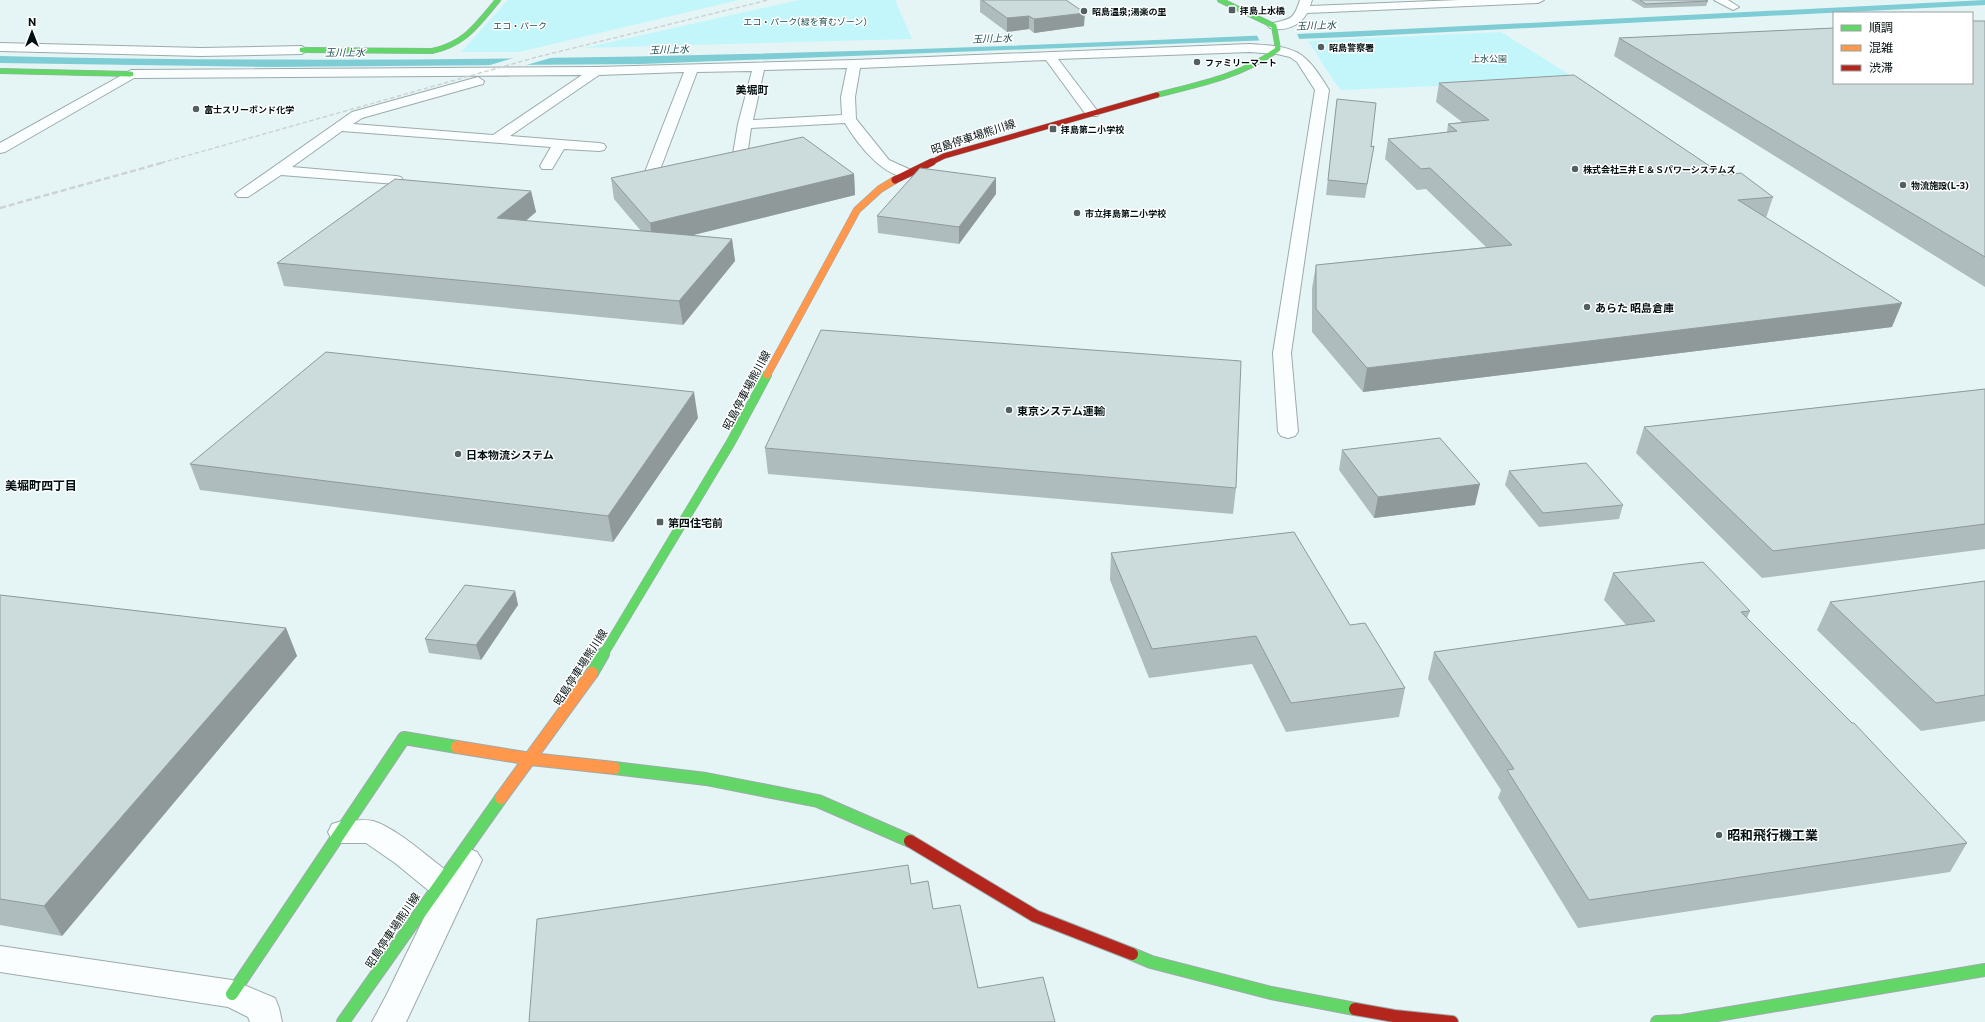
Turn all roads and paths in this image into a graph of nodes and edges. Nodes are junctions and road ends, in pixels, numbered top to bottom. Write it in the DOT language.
graph roads {
  1 [pos="498,0"];
  2 [pos="1220,0"];
  3 [pos="1538,0"];
  4 [pos="1720,0"];
  5 [pos="1304,5"];
  6 [pos="1733,7"];
  7 [pos="1275,30"];
  8 [pos="1278,46"];
  9 [pos="0,47"];
  10 [pos="300,52"];
  11 [pos="645,57"];
  12 [pos="1050,57"];
  13 [pos="854,64"];
  14 [pos="759,66"];
  15 [pos="692,68"];
  16 [pos="639,70"];
  17 [pos="0,71"];
  18 [pos="277,71"];
  19 [pos="596,71"];
  20 [pos="507,73"];
  21 [pos="131,74"];
  22 [pos="1092,113"];
  23 [pos="849,119"];
  24 [pos="745,124"];
  25 [pos="340,126"];
  26 [pos="496,139"];
  27 [pos="560,144"];
  28 [pos="599,148"];
  29 [pos="0,149"];
  30 [pos="547,166"];
  31 [pos="277,170"];
  32 [pos="709,170"];
  33 [pos="906,173"];
  34 [pos="678,176"];
  35 [pos="396,180"];
  36 [pos="243,194"];
  37 [pos="1288,432"];
  38 [pos="531,759"];
  39 [pos="491,810"];
  40 [pos="342,832"];
  41 [pos="439,882"];
  42 [pos="0,959"];
  43 [pos="1985,970"];
  44 [pos="232,994"];
  45 [pos="266,1022"];
  46 [pos="343,1022"];
  47 [pos="388,1022"];
  48 [pos="1452,1022"];
  49 [pos="1657,1022"];
  1 -- 10 [label="main road"];
  2 -- 7 [label="main road"];
  3 -- 5 [label="street"];
  4 -- 6 [label="street"];
  5 -- 7 [label="street"];
  7 -- 8 [label="main road"];
  8 -- 12 [label="street"];
  8 -- 22 [label="main road, 昭島停車場熊川線"];
  8 -- 37 [label="street"];
  9 -- 10 [label="street"];
  10 -- 18 [label="street"];
  11 -- 16 [label="street"];
  12 -- 13 [label="street"];
  12 -- 22 [label="street"];
  13 -- 14 [label="street"];
  13 -- 23 [label="street"];
  14 -- 15 [label="street"];
  14 -- 24 [label="street"];
  15 -- 16 [label="street"];
  15 -- 34 [label="street"];
  16 -- 19 [label="street"];
  17 -- 21 [label="main road"];
  18 -- 20 [label="street"];
  18 -- 21 [label="street"];
  19 -- 20 [label="street"];
  19 -- 26 [label="street"];
  20 -- 25 [label="street"];
  21 -- 29 [label="street"];
  22 -- 33 [label="main road, 昭島停車場熊川線"];
  23 -- 24 [label="street"];
  23 -- 33 [label="street"];
  24 -- 32 [label="street"];
  25 -- 26 [label="street"];
  25 -- 31 [label="street"];
  26 -- 27 [label="street"];
  27 -- 28 [label="street"];
  27 -- 30 [label="street"];
  31 -- 35 [label="street"];
  31 -- 36 [label="street"];
  33 -- 38 [label="main road, 昭島停車場熊川線"];
  38 -- 39 [label="main road, 昭島停車場熊川線"];
  38 -- 40 [label="main road"];
  38 -- 48 [label="main road"];
  39 -- 41 [label="main road, 昭島停車場熊川線"];
  39 -- 47 [label="street"];
  40 -- 41 [label="street"];
  40 -- 44 [label="main road"];
  41 -- 46 [label="main road, 昭島停車場熊川線"];
  42 -- 44 [label="street"];
  43 -- 49 [label="main road"];
  44 -- 45 [label="street"];
}
